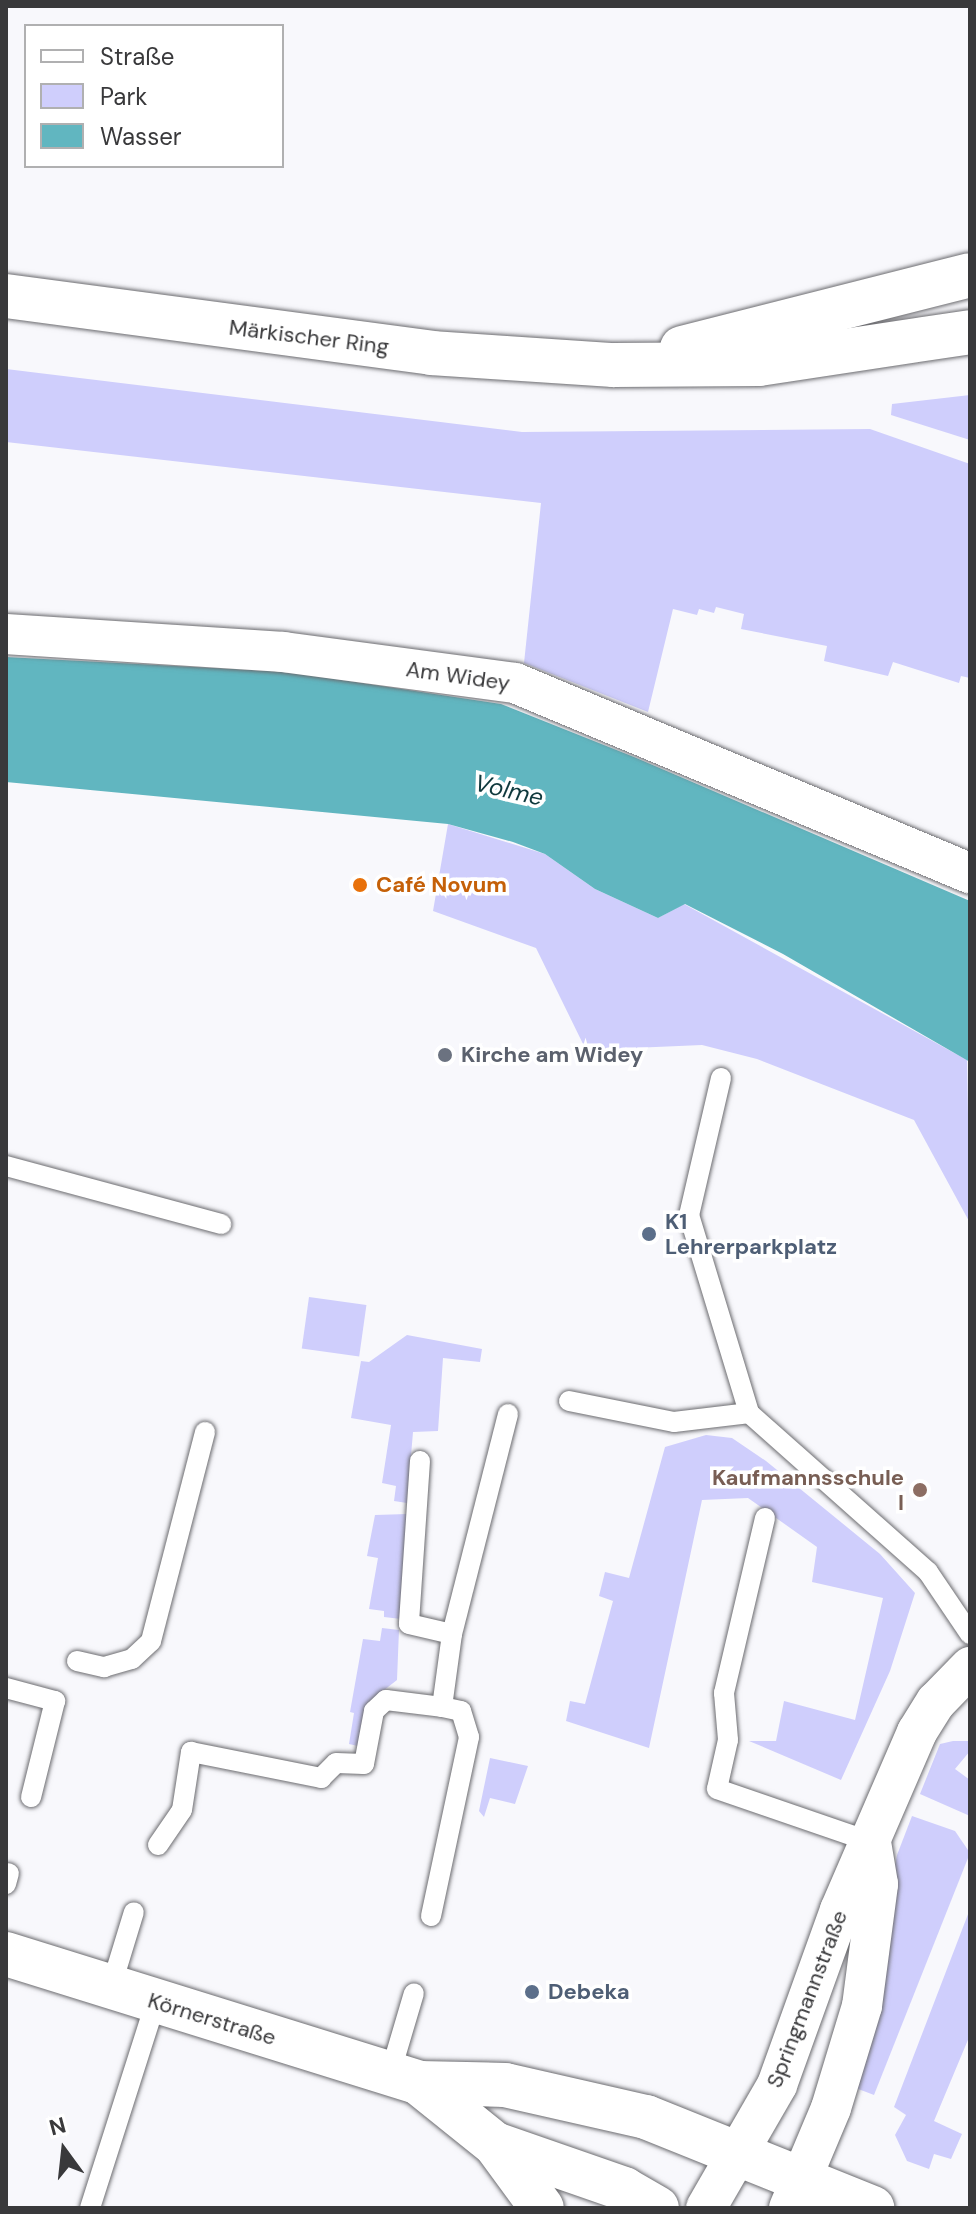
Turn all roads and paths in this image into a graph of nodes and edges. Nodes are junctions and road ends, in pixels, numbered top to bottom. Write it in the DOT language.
graph roads {
  1 [pos="970,275"];
  2 [pos="6,296"];
  3 [pos="970,332"];
  4 [pos="614,365"];
  5 [pos="6,634"];
  6 [pos="970,873"];
  7 [pos="721,1078"];
  8 [pos="6,1166"];
  9 [pos="221,1224"];
  10 [pos="569,1401"];
  11 [pos="749,1413"];
  12 [pos="508,1414"];
  13 [pos="205,1432"];
  14 [pos="420,1461"];
  15 [pos="765,1518"];
  16 [pos="452,1634"];
  17 [pos="970,1634"];
  18 [pos="77,1661"];
  19 [pos="970,1667"];
  20 [pos="6,1688"];
  21 [pos="442,1707"];
  22 [pos="31,1797"];
  23 [pos="871,1842"];
  24 [pos="158,1845"];
  25 [pos="134,1912"];
  26 [pos="431,1916"];
  27 [pos="6,1954"];
  28 [pos="111,1987"];
  29 [pos="414,1993"];
  30 [pos="156,2001"];
  31 [pos="405,2079"];
  32 [pos="495,2144"];
  33 [pos="741,2155"];
  34 [pos="796,2194"];
  35 [pos="90,2208"];
  36 [pos="542,2208"];
  37 [pos="657,2208"];
  38 [pos="706,2208"];
  39 [pos="872,2208"];
  1 -- 4 [label="main road, Märkischer Ring"];
  2 -- 4 [label="main road, Märkischer Ring"];
  3 -- 4 [label="main road, Märkischer Ring"];
  5 -- 6 [label="street, Am Widey"];
  7 -- 11 [label="lane"];
  8 -- 9 [label="lane"];
  10 -- 11 [label="lane"];
  11 -- 17 [label="lane"];
  12 -- 16 [label="lane"];
  13 -- 18 [label="lane"];
  14 -- 16 [label="lane"];
  15 -- 23 [label="lane"];
  16 -- 21 [label="lane"];
  19 -- 23 [label="street, Springmannstraße"];
  20 -- 22 [label="lane"];
  21 -- 24 [label="lane"];
  21 -- 26 [label="lane"];
  23 -- 33 [label="street, Springmannstraße"];
  23 -- 34 [label="street, Springmannstraße"];
  25 -- 28 [label="lane"];
  27 -- 28 [label="main road, Körnerstraße"];
  28 -- 30 [label="main road, Körnerstraße"];
  29 -- 31 [label="lane"];
  30 -- 31 [label="main road, Körnerstraße"];
  30 -- 35 [label="lane"];
  31 -- 32 [label="main road, Körnerstraße"];
  31 -- 33 [label="main road, Körnerstraße"];
  32 -- 36 [label="main road"];
  32 -- 37 [label="main road, Körnerstraße"];
  33 -- 34 [label="main road, Körnerstraße"];
  33 -- 38 [label="street, Springmannstraße"];
  34 -- 39 [label="main road, Körnerstraße"];
}
